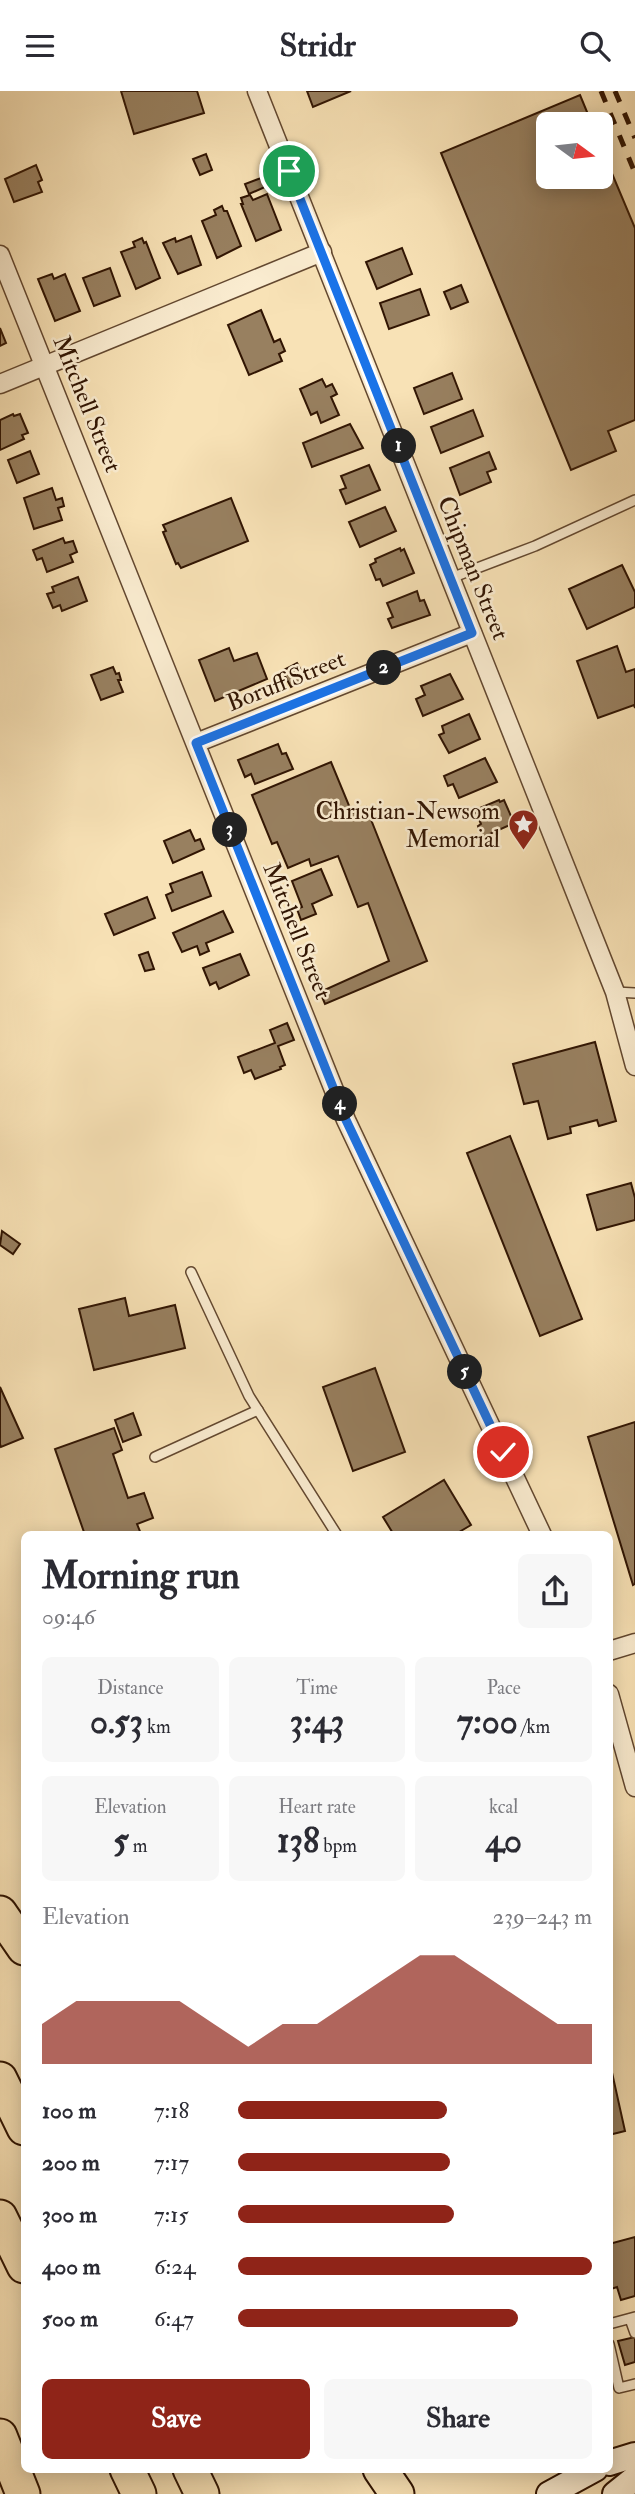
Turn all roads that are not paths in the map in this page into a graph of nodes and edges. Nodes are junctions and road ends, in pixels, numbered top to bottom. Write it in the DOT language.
graph roads {
  1 [pos="257,91"];
  2 [pos="321,252"];
  3 [pos="0,255"];
  4 [pos="45,365"];
  5 [pos="0,384"];
  6 [pos="635,500"];
  7 [pos="451,578"];
  8 [pos="472,633"];
  9 [pos="196,743"];
  10 [pos="615,992"];
  11 [pos="635,993"];
  12 [pos="635,1066"];
  13 [pos="191,1272"];
  14 [pos="258,1410"];
  15 [pos="155,1457"];
  16 [pos="334,1531"];
  17 [pos="540,1531"];
  18 [pos="635,1643"];
  19 [pos="613,1650"];
  20 [pos="613,1708"];
  21 [pos="635,1787"];
  22 [pos="0,1913"];
  23 [pos="21,1944"];
  24 [pos="0,2079"];
  25 [pos="21,2122"];
  26 [pos="0,2217"];
  27 [pos="21,2260"];
  28 [pos="633,2318"];
  29 [pos="613,2324"];
  30 [pos="635,2333"];
  31 [pos="613,2360"];
  32 [pos="635,2383"];
  33 [pos="0,2437"];
  34 [pos="635,2455"];
  35 [pos="613,2462"];
  36 [pos="129,2473"];
  37 [pos="192,2473"];
  38 [pos="383,2473"];
  39 [pos="588,2473"];
  40 [pos="635,2477"];
  41 [pos="23,2494"];
  42 [pos="139,2494"];
  43 [pos="202,2494"];
  44 [pos="397,2494"];
  45 [pos="549,2494"];
  46 [pos="615,2494"];
  1 -- 2 [label="street, Chipman Street"];
  2 -- 4 [label="street"];
  2 -- 7 [label="street, Chipman Street"];
  3 -- 4 [label="street, Mitchell Street"];
  4 -- 5 [label="street"];
  4 -- 9 [label="street, Mitchell Street"];
  6 -- 7 [label="lane"];
  7 -- 8 [label="street, Chipman Street"];
  8 -- 9 [label="street, Boruff Street"];
  8 -- 10 [label="street, Chipman Street"];
  9 -- 17 [label="street, Mitchell Street"];
  10 -- 11 [label="lane"];
  10 -- 12 [label="street, Chipman Street"];
  13 -- 14 [label="lane"];
  14 -- 15 [label="lane"];
  14 -- 16 [label="lane"];
  18 -- 19 [label="street"];
  20 -- 21 [label="street"];
  22 -- 23 [label="highway"];
  24 -- 25 [label="highway"];
  26 -- 27 [label="highway"];
  28 -- 29 [label="lane"];
  28 -- 30 [label="lane"];
  31 -- 32 [label="lane"];
  33 -- 41 [label="highway"];
  34 -- 35 [label="street"];
  36 -- 42 [label="highway"];
  37 -- 43 [label="highway"];
  38 -- 44 [label="highway"];
  39 -- 45 [label="street"];
  40 -- 46 [label="street"];
}
